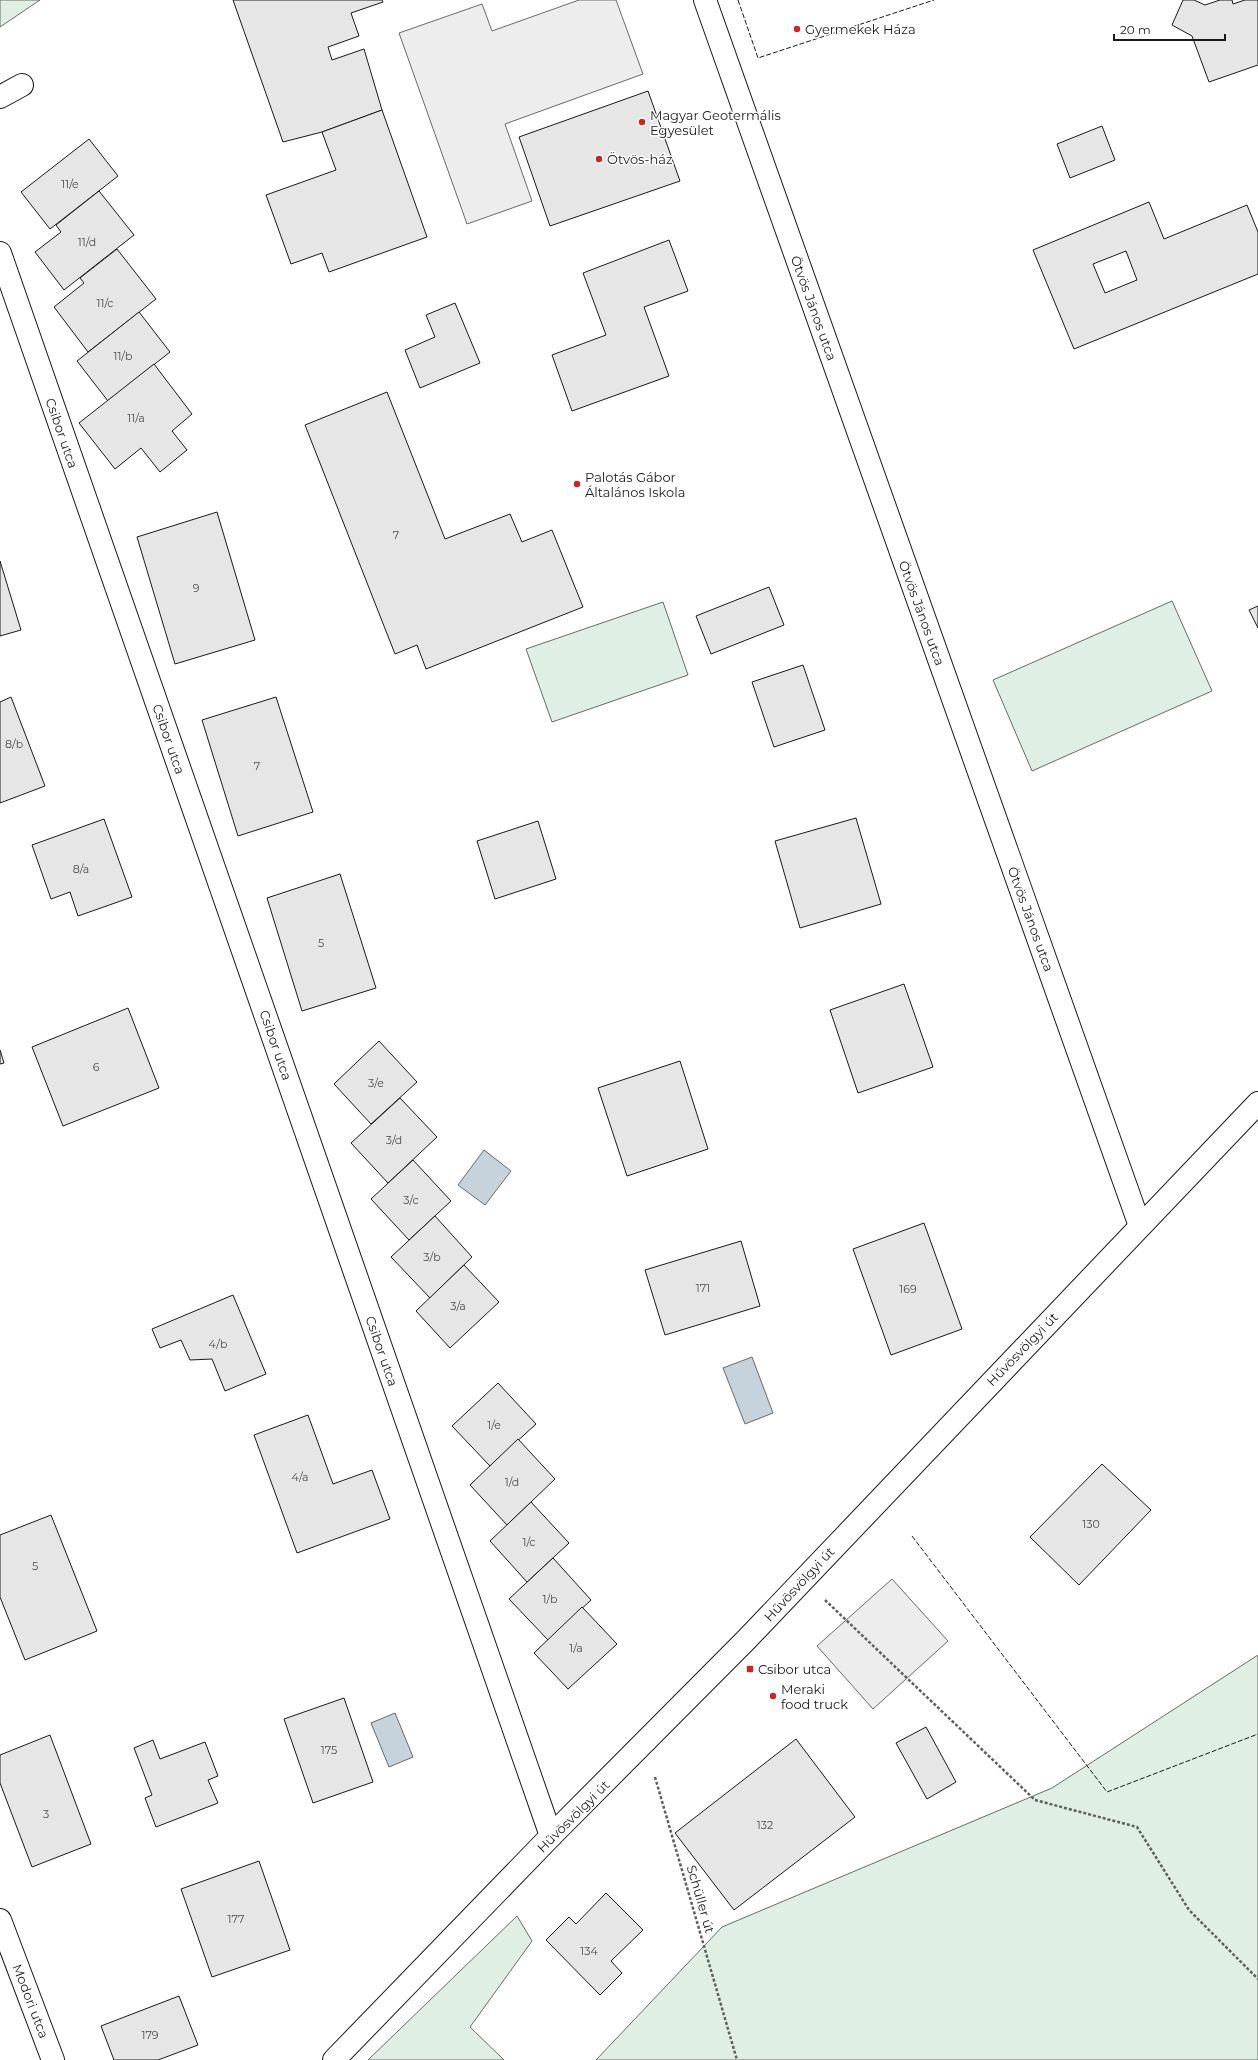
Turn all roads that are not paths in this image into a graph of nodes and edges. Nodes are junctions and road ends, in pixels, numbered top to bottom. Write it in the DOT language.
graph roads {
  1 [pos="705,0"];
  2 [pos="22,85"];
  3 [pos="0,97"];
  4 [pos="0,253"];
  5 [pos="1258,1103"];
  6 [pos="1140,1226"];
  7 [pos="551,1836"];
  8 [pos="0,1920"];
  9 [pos="53,2060"];
  10 [pos="334,2060"];
  1 -- 6 [label="street, Ötvös János utca"];
  2 -- 3 [label="street"];
  4 -- 7 [label="street, Csibor utca"];
  5 -- 6 [label="street, Hűvösvölgyi út"];
  6 -- 7 [label="street, Hűvösvölgyi út"];
  7 -- 10 [label="street, Hűvösvölgyi út"];
  8 -- 9 [label="street, Modori utca"];
}
